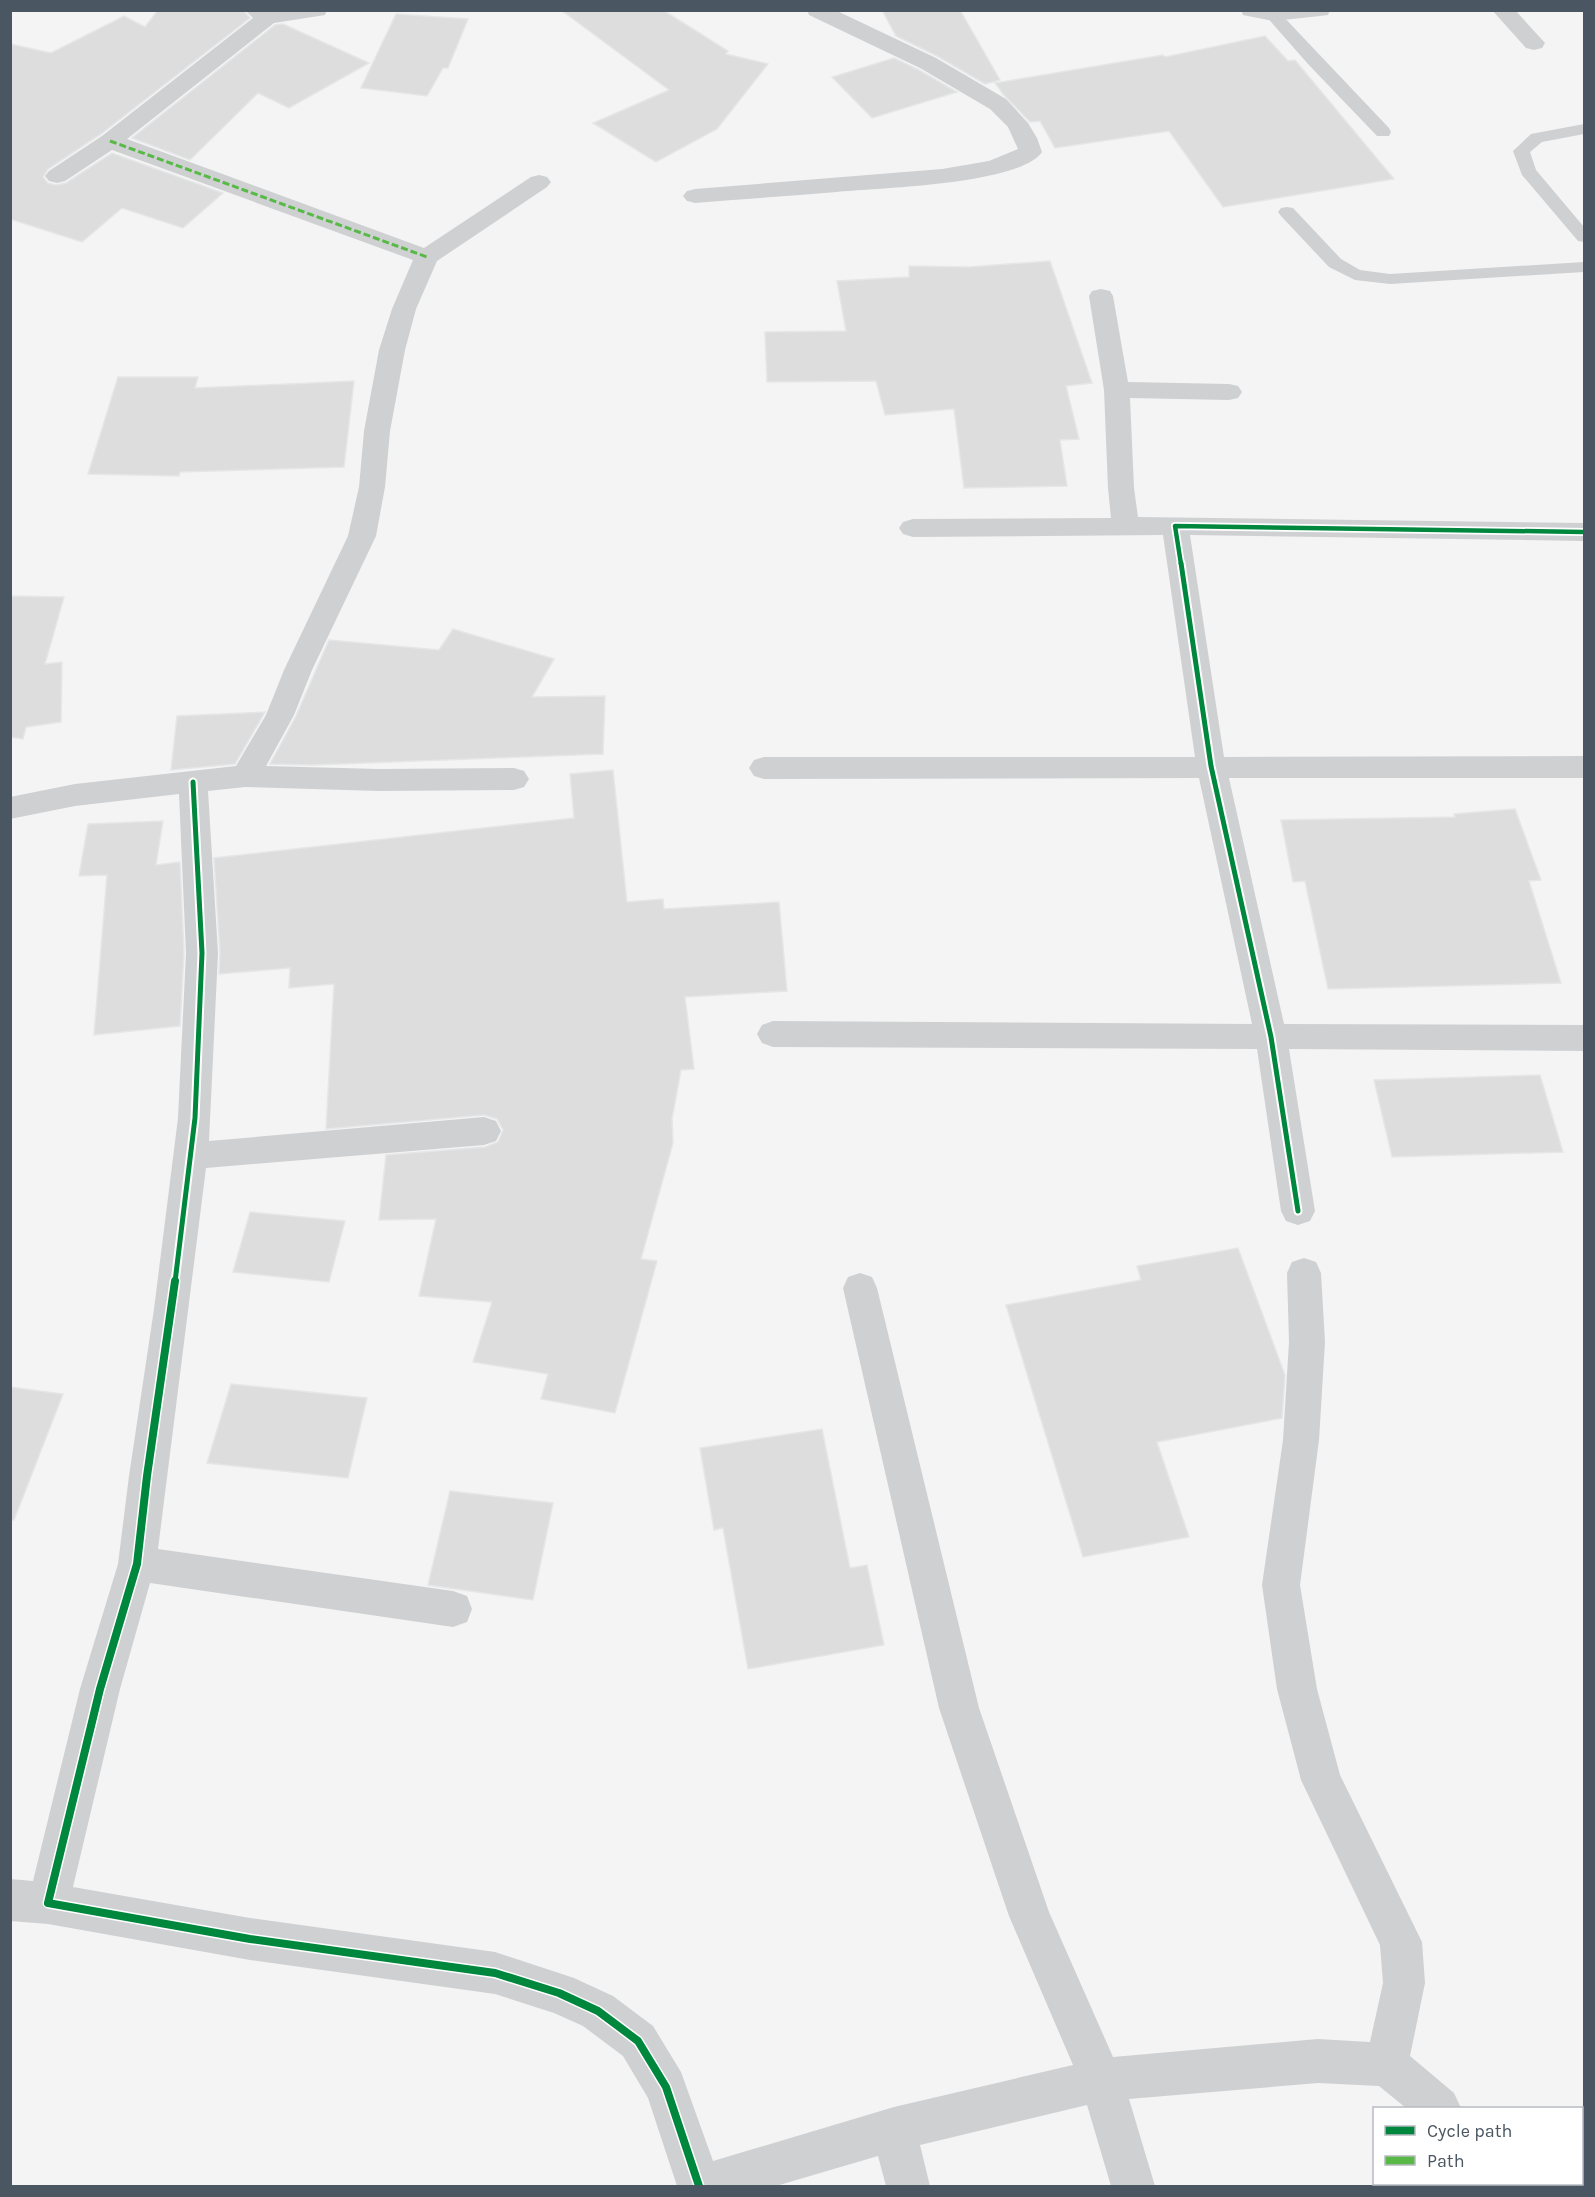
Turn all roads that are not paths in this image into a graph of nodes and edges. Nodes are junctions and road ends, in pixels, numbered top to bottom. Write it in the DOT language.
graph roads {
  1 [pos="317,10"];
  2 [pos="817,10"];
  3 [pos="1251,10"];
  4 [pos="1320,10"];
  5 [pos="1502,10"];
  6 [pos="261,14"];
  7 [pos="1273,15"];
  8 [pos="1534,43"];
  9 [pos="1584,129"];
  10 [pos="1383,132"];
  11 [pos="110,141"];
  12 [pos="57,176"];
  13 [pos="540,182"];
  14 [pos="694,196"];
  15 [pos="1287,212"];
  16 [pos="1584,237"];
  17 [pos="427,257"];
  18 [pos="1584,267"];
  19 [pos="1101,296"];
  20 [pos="1118,390"];
  21 [pos="1229,392"];
  22 [pos="1126,526"];
  23 [pos="1175,526"];
  24 [pos="913,528"];
  25 [pos="1584,532"];
  26 [pos="1211,766"];
  27 [pos="1584,767"];
  28 [pos="764,768"];
  29 [pos="245,776"];
  30 [pos="514,779"];
  31 [pos="193,782"];
  32 [pos="10,808"];
  33 [pos="773,1034"];
  34 [pos="1271,1038"];
  35 [pos="1584,1038"];
  36 [pos="484,1131"];
  37 [pos="190,1156"];
  38 [pos="1298,1211"];
  39 [pos="1304,1273"];
  40 [pos="860,1288"];
  41 [pos="137,1564"];
  42 [pos="453,1609"];
  43 [pos="29,1902"];
  44 [pos="1387,2064"];
  45 [pos="1101,2080"];
  46 [pos="1437,2107"];
  47 [pos="894,2129"];
  48 [pos="699,2187"];
  49 [pos="704,2187"];
  50 [pos="908,2187"];
  51 [pos="1133,2187"];
  1 -- 6 [label="street"];
  2 -- 14 [label="street"];
  3 -- 7 [label="street"];
  4 -- 7 [label="street"];
  5 -- 8 [label="street"];
  6 -- 11 [label="street"];
  7 -- 10 [label="lane"];
  9 -- 16 [label="lane"];
  11 -- 12 [label="street"];
  11 -- 17 [label="street"];
  13 -- 17 [label="street"];
  15 -- 18 [label="lane"];
  17 -- 29 [label="street"];
  19 -- 20 [label="street"];
  20 -- 21 [label="street"];
  20 -- 22 [label="street"];
  22 -- 23 [label="street"];
  22 -- 24 [label="street"];
  23 -- 25 [label="street"];
  23 -- 26 [label="street"];
  26 -- 27 [label="street"];
  26 -- 28 [label="street"];
  26 -- 34 [label="street"];
  29 -- 30 [label="street"];
  29 -- 31 [label="street"];
  31 -- 32 [label="street"];
  31 -- 37 [label="street"];
  33 -- 34 [label="street"];
  34 -- 35 [label="street"];
  34 -- 38 [label="street"];
  36 -- 37 [label="street"];
  37 -- 41 [label="street"];
  39 -- 44 [label="street"];
  40 -- 45 [label="street"];
  41 -- 42 [label="street"];
  41 -- 43 [label="street"];
  43 -- 48 [label="street"];
  44 -- 45 [label="street"];
  44 -- 46 [label="street"];
  45 -- 47 [label="street"];
  45 -- 51 [label="street"];
  47 -- 49 [label="street"];
  47 -- 50 [label="street"];
}
